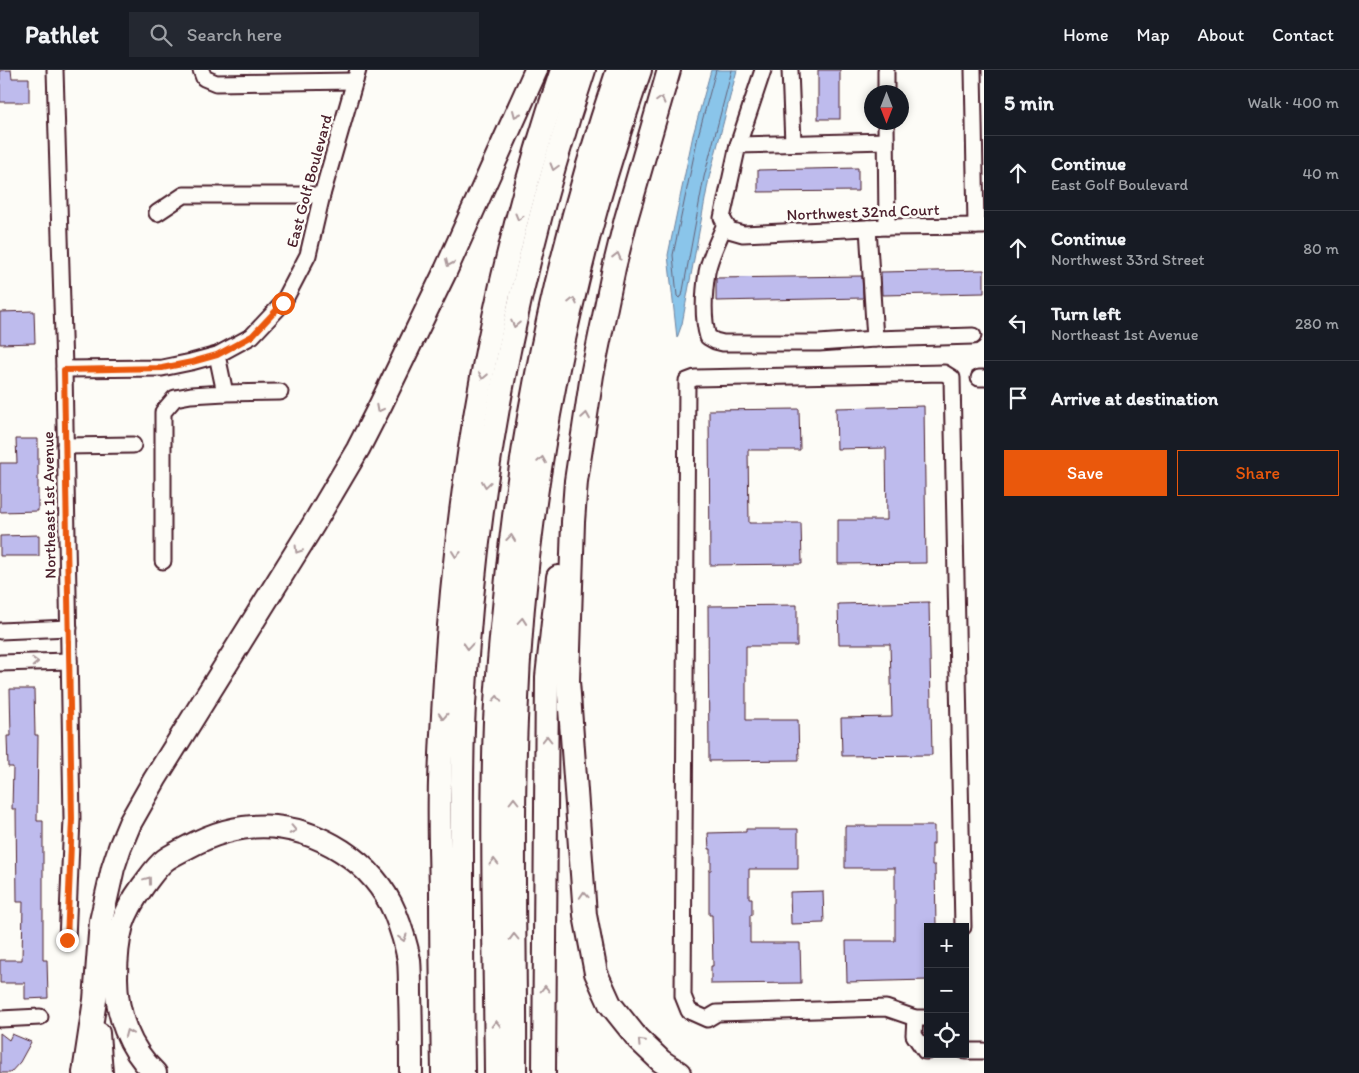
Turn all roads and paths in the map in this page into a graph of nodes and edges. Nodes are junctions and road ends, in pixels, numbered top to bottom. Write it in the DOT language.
graph roads {
  1 [pos="55,70"];
  2 [pos="536,70"];
  3 [pos="562,70"];
  4 [pos="584,70"];
  5 [pos="618,70"];
  6 [pos="640,70"];
  7 [pos="669,70"];
  8 [pos="763,70"];
  9 [pos="790,70"];
  10 [pos="886,70"];
  11 [pos="973,70"];
  12 [pos="203,74"];
  13 [pos="356,75"];
  14 [pos="886,85"];
  15 [pos="886,130"];
  16 [pos="886,141"];
  17 [pos="793,144"];
  18 [pos="738,145"];
  19 [pos="322,195"];
  20 [pos="157,213"];
  21 [pos="725,224"];
  22 [pos="980,226"];
  23 [pos="887,227"];
  24 [pos="868,228"];
  25 [pos="973,336"];
  26 [pos="875,339"];
  27 [pos="217,355"];
  28 [pos="64,370"];
  29 [pos="225,392"];
  30 [pos="280,392"];
  31 [pos="133,445"];
  32 [pos="65,446"];
  33 [pos="576,481"];
  34 [pos="163,561"];
  35 [pos="69,628"];
  36 [pos="0,631"];
  37 [pos="69,661"];
  38 [pos="0,663"];
  39 [pos="963,923"];
  40 [pos="67,940"];
  41 [pos="95,1000"];
  42 [pos="40,1017"];
  43 [pos="921,1018"];
  44 [pos="0,1019"];
  45 [pos="924,1050"];
  46 [pos="969,1051"];
  47 [pos="984,1051"];
  48 [pos="84,1073"];
  49 [pos="101,1073"];
  50 [pos="155,1073"];
  51 [pos="411,1073"];
  52 [pos="443,1073"];
  53 [pos="463,1073"];
  54 [pos="496,1073"];
  55 [pos="515,1073"];
  56 [pos="544,1073"];
  57 [pos="679,1073"];
  1 -- 28 [label="street, Northeast 1st Avenue"];
  2 -- 41 [label="highway, one-way"];
  3 -- 52 [label="highway, one-way"];
  4 -- 53 [label="highway, one-way"];
  54 -- 5 [label="highway, one-way"];
  55 -- 6 [label="highway, one-way"];
  33 -- 7 [label="highway, one-way"];
  8 -- 18 [label="street"];
  9 -- 17 [label="street"];
  10 -- 14 [label="street"];
  11 -- 22 [label="street"];
  12 -- 13 [label="street"];
  13 -- 19 [label="street, East Golf Boulevard"];
  15 -- 16 [label="street"];
  16 -- 17 [label="street"];
  16 -- 23 [label="street"];
  17 -- 18 [label="street"];
  18 -- 21 [label="street"];
  19 -- 20 [label="street"];
  19 -- 27 [label="street, East Golf Boulevard"];
  21 -- 24 [label="street, Northwest 32nd Court"];
  21 -- 26 [label="street"];
  22 -- 23 [label="street, Northwest 32nd Court"];
  23 -- 24 [label="street, Northwest 32nd Court"];
  24 -- 26 [label="street"];
  25 -- 26 [label="street"];
  27 -- 28 [label="street, East Golf Boulevard"];
  27 -- 29 [label="street"];
  28 -- 32 [label="street, Northeast 1st Avenue"];
  29 -- 30 [label="street"];
  29 -- 34 [label="street"];
  31 -- 32 [label="street"];
  32 -- 35 [label="street, Northeast 1st Avenue"];
  56 -- 33 [label="highway, one-way"];
  57 -- 33 [label="highway, one-way"];
  35 -- 36 [label="street"];
  35 -- 37 [label="street, Northeast 1st Avenue"];
  38 -- 37 [label="street, one-way"];
  37 -- 40 [label="street, Northeast 1st Avenue"];
  39 -- 43 [label="street"];
  41 -- 48 [label="highway"];
  41 -- 49 [label="highway"];
  42 -- 44 [label="street"];
  43 -- 45 [label="street"];
  46 -- 47 [label="street"];
  50 -- 51 [label="highway, one-way"];
}
